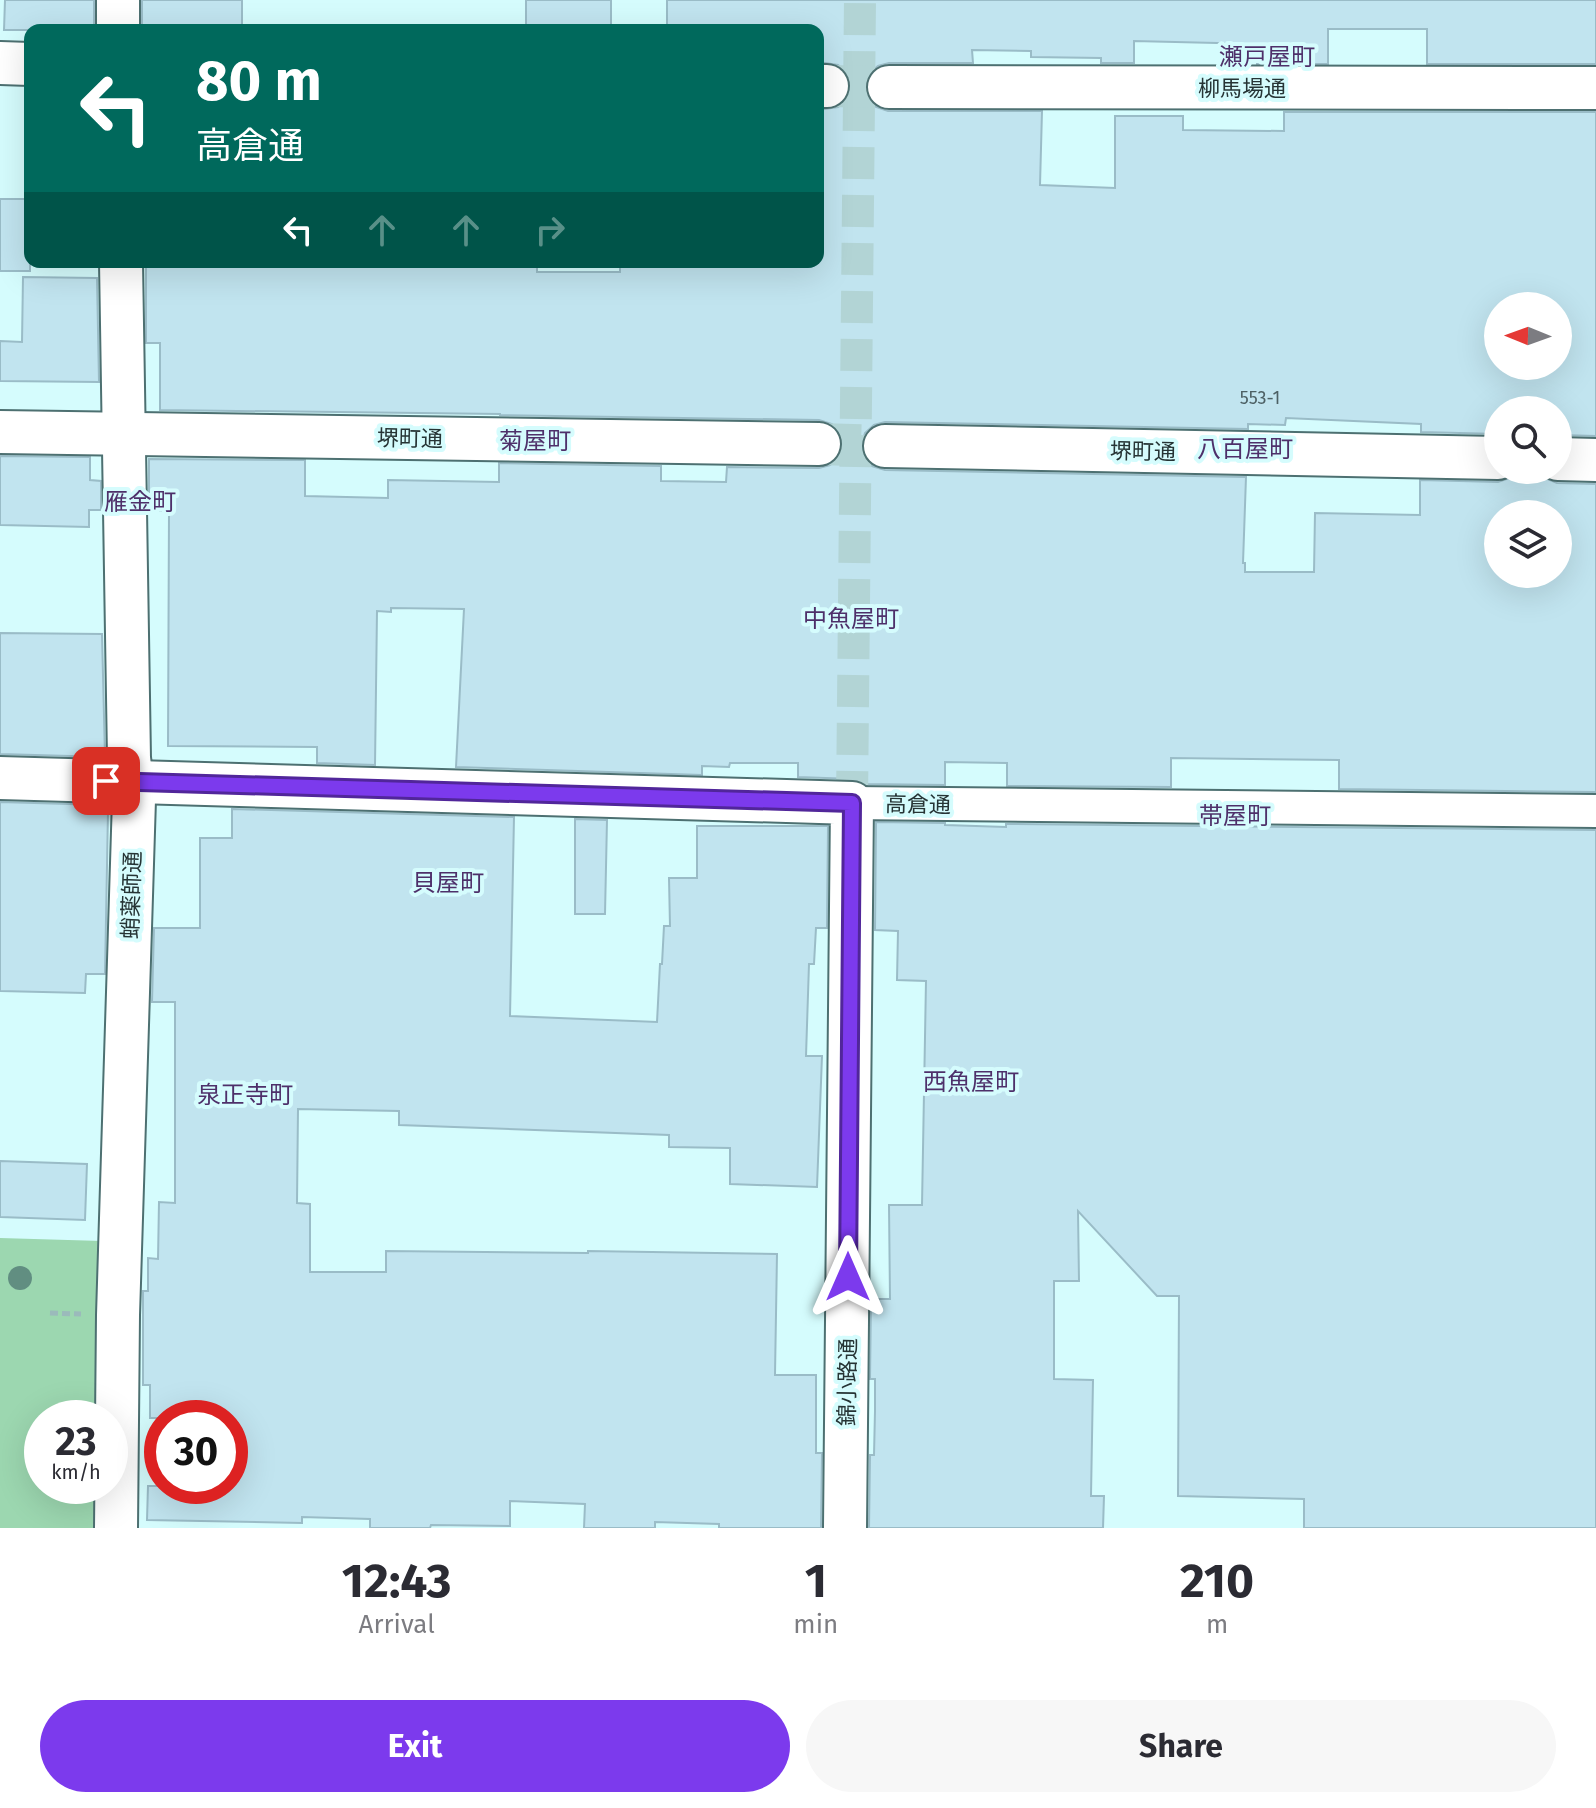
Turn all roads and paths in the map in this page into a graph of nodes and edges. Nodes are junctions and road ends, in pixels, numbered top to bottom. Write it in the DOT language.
graph roads {
  1 [pos="118,0"];
  2 [pos="118,24"];
  3 [pos="0,63"];
  4 [pos="24,64"];
  5 [pos="889,87"];
  6 [pos="1596,88"];
  7 [pos="121,268"];
  8 [pos="0,432"];
  9 [pos="123,433"];
  10 [pos="819,444"];
  11 [pos="885,446"];
  12 [pos="1484,458"];
  13 [pos="1572,459"];
  14 [pos="1596,460"];
  15 [pos="0,778"];
  16 [pos="132,781"];
  17 [pos="852,803"];
  18 [pos="1596,811"];
  19 [pos="116,1528"];
  20 [pos="845,1528"];
  1 -- 2 [label="street"];
  3 -- 4 [label="street"];
  5 -- 6 [label="street, 柳馬場通"];
  7 -- 9 [label="street, 蛸薬師通"];
  8 -- 9 [label="street, 堺町通"];
  9 -- 10 [label="street, 堺町通"];
  9 -- 16 [label="street, 蛸薬師通"];
  11 -- 12 [label="street, 堺町通"];
  13 -- 14 [label="street"];
  15 -- 16 [label="street, 高倉通"];
  16 -- 17 [label="street, 高倉通"];
  16 -- 19 [label="street, 蛸薬師通"];
  17 -- 18 [label="street, 高倉通"];
  17 -- 20 [label="street, 錦小路通"];
}
